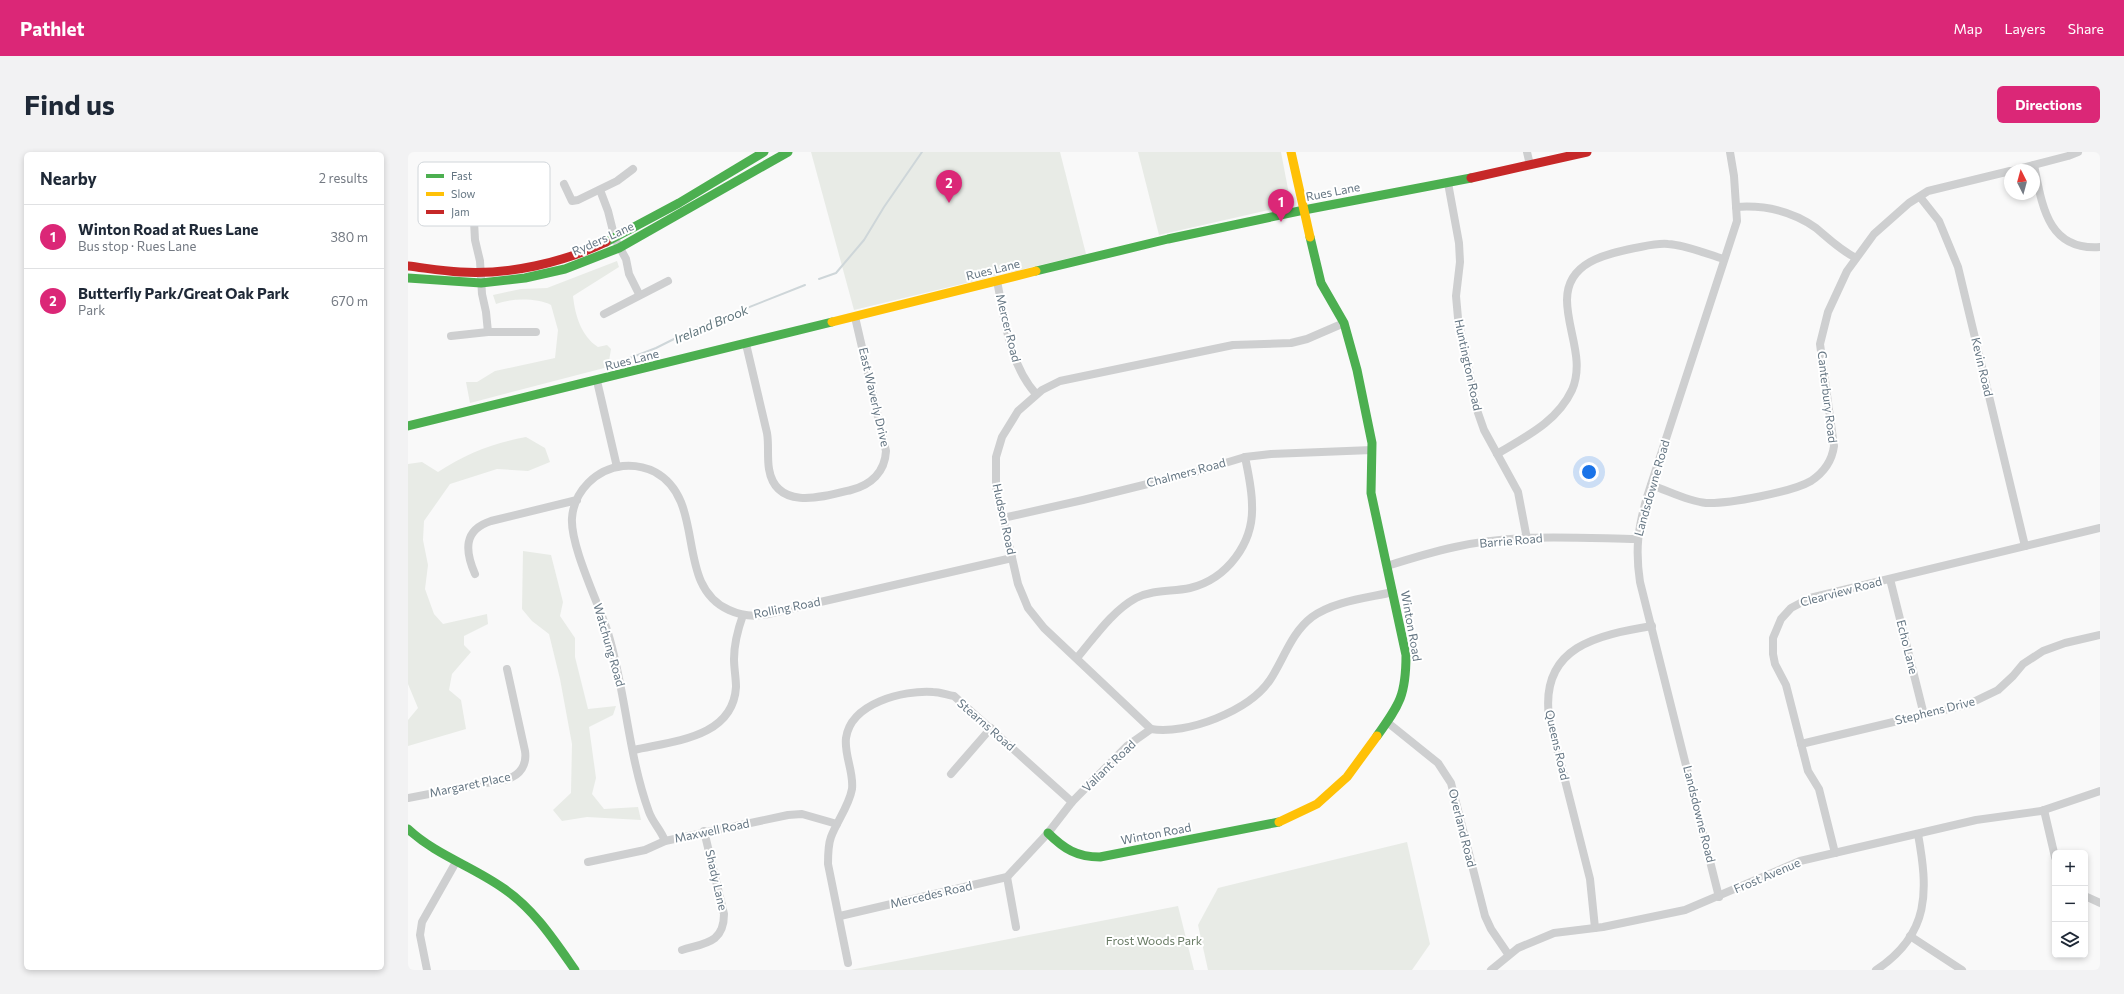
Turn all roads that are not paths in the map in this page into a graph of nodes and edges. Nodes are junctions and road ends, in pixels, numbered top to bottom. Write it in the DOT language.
graph roads {
  1 [pos="764,152"];
  2 [pos="788,152"];
  3 [pos="1291,152"];
  4 [pos="1527,152"];
  5 [pos="1587,152"];
  6 [pos="1730,152"];
  7 [pos="2078,152"];
  8 [pos="2038,164"];
  9 [pos="1530,165"];
  10 [pos="633,169"];
  11 [pos="2004,172"];
  12 [pos="1448,182"];
  13 [pos="564,184"];
  14 [pos="600,190"];
  15 [pos="2040,196"];
  16 [pos="1920,197"];
  17 [pos="1736,207"];
  18 [pos="1304,210"];
  19 [pos="474,226"];
  20 [pos="617,244"];
  21 [pos="2100,247"];
  22 [pos="1856,258"];
  23 [pos="1724,259"];
  24 [pos="408,266"];
  25 [pos="481,273"];
  26 [pos="408,278"];
  27 [pos="668,281"];
  28 [pos="997,281"];
  29 [pos="481,283"];
  30 [pos="639,294"];
  31 [pos="604,314"];
  32 [pos="855,317"];
  33 [pos="1344,323"];
  34 [pos="488,332"];
  35 [pos="536,332"];
  36 [pos="451,336"];
  37 [pos="746,344"];
  38 [pos="597,381"];
  39 [pos="1036,394"];
  40 [pos="408,426"];
  41 [pos="1372,450"];
  42 [pos="1497,454"];
  43 [pos="1245,457"];
  44 [pos="617,467"];
  45 [pos="1651,485"];
  46 [pos="577,500"];
  47 [pos="1003,518"];
  48 [pos="2100,528"];
  49 [pos="1528,539"];
  50 [pos="1637,539"];
  51 [pos="2025,546"];
  52 [pos="1012,558"];
  53 [pos="1387,566"];
  54 [pos="475,574"];
  55 [pos="1890,579"];
  56 [pos="1393,592"];
  57 [pos="743,615"];
  58 [pos="1652,626"];
  59 [pos="2100,635"];
  60 [pos="1076,658"];
  61 [pos="507,669"];
  62 [pos="1924,715"];
  63 [pos="1387,722"];
  64 [pos="991,728"];
  65 [pos="1151,729"];
  66 [pos="1801,744"];
  67 [pos="634,750"];
  68 [pos="951,774"];
  69 [pos="2100,791"];
  70 [pos="408,798"];
  71 [pos="1072,802"];
  72 [pos="2044,810"];
  73 [pos="837,824"];
  74 [pos="408,829"];
  75 [pos="704,832"];
  76 [pos="1048,833"];
  77 [pos="1918,834"];
  78 [pos="665,841"];
  79 [pos="2053,850"];
  80 [pos="1835,853"];
  81 [pos="456,862"];
  82 [pos="588,862"];
  83 [pos="1007,877"];
  84 [pos="1719,897"];
  85 [pos="2088,897"];
  86 [pos="2100,903"];
  87 [pos="840,916"];
  88 [pos="1016,926"];
  89 [pos="1595,928"];
  90 [pos="1910,936"];
  91 [pos="682,950"];
  92 [pos="1508,954"];
  93 [pos="848,963"];
  94 [pos="427,970"];
  95 [pos="575,970"];
  96 [pos="1491,970"];
  97 [pos="1876,970"];
  98 [pos="1962,970"];
  1 -- 20 [label="street, Ryders Lane"];
  2 -- 20 [label="street, Ryders Lane"];
  3 -- 18 [label="street, Winton Road"];
  4 -- 9 [label="street"];
  5 -- 9 [label="street, Rues Lane"];
  6 -- 17 [label="street, Landsdowne Road"];
  7 -- 8 [label="street"];
  9 -- 12 [label="street, Rues Lane"];
  10 -- 14 [label="street"];
  11 -- 16 [label="street, Canterbury Road"];
  12 -- 18 [label="street, Rues Lane"];
  12 -- 42 [label="street, Huntington Road"];
  13 -- 14 [label="street"];
  14 -- 20 [label="street"];
  15 -- 21 [label="street"];
  16 -- 22 [label="street, Canterbury Road"];
  16 -- 51 [label="street, Kevin Road"];
  17 -- 22 [label="street"];
  17 -- 23 [label="street, Landsdowne Road"];
  18 -- 28 [label="street, Rues Lane"];
  18 -- 33 [label="street, Winton Road"];
  19 -- 25 [label="street"];
  20 -- 25 [label="street, Ryders Lane"];
  20 -- 29 [label="street, Ryders Lane"];
  20 -- 30 [label="street"];
  22 -- 45 [label="street, Canterbury Road"];
  23 -- 42 [label="street"];
  23 -- 45 [label="street, Landsdowne Road"];
  24 -- 25 [label="street, Ryders Lane"];
  25 -- 29 [label="street"];
  26 -- 29 [label="street, Ryders Lane"];
  27 -- 30 [label="street"];
  28 -- 32 [label="street, Rues Lane"];
  28 -- 39 [label="street, Mercer Road"];
  29 -- 34 [label="street"];
  30 -- 31 [label="street"];
  32 -- 37 [label="street, Rues Lane"];
  32 -- 37 [label="street, East Waverly Drive"];
  33 -- 39 [label="street, Hudson Road"];
  33 -- 41 [label="street, Winton Road"];
  34 -- 35 [label="street"];
  34 -- 36 [label="street"];
  37 -- 38 [label="street, Rues Lane"];
  38 -- 40 [label="street, Rues Lane"];
  38 -- 44 [label="street"];
  39 -- 47 [label="street, Hudson Road"];
  41 -- 43 [label="street, Chalmers Road"];
  41 -- 53 [label="street, Winton Road"];
  42 -- 49 [label="street, Huntington Road"];
  43 -- 47 [label="street, Chalmers Road"];
  43 -- 60 [label="street"];
  44 -- 46 [label="street, Watchung Road"];
  44 -- 57 [label="street, Rolling Road"];
  45 -- 50 [label="street, Landsdowne Road"];
  46 -- 54 [label="street"];
  46 -- 67 [label="street, Watchung Road"];
  47 -- 52 [label="street, Hudson Road"];
  48 -- 51 [label="street, Clearview Road"];
  49 -- 50 [label="street, Barrie Road"];
  49 -- 53 [label="street, Barrie Road"];
  50 -- 58 [label="street, Landsdowne Road"];
  51 -- 55 [label="street, Clearview Road"];
  52 -- 57 [label="street, Rolling Road"];
  52 -- 60 [label="street, Hudson Road"];
  53 -- 56 [label="street, Winton Road"];
  55 -- 62 [label="street, Echo Lane"];
  55 -- 66 [label="street, Clearview Road"];
  56 -- 63 [label="street, Winton Road"];
  56 -- 65 [label="street"];
  57 -- 67 [label="street"];
  58 -- 84 [label="street, Landsdowne Road"];
  58 -- 89 [label="street, Queens Road"];
  59 -- 62 [label="street, Stephens Drive"];
  60 -- 65 [label="street, Hudson Road"];
  61 -- 70 [label="street, Margaret Place"];
  62 -- 66 [label="street, Stephens Drive"];
  63 -- 76 [label="street, Winton Road"];
  63 -- 92 [label="street, Overland Road"];
  64 -- 68 [label="street"];
  64 -- 71 [label="street, Stearns Road"];
  64 -- 73 [label="street, Stearns Road"];
  65 -- 71 [label="street, Valiant Road"];
  66 -- 80 [label="street, Clearview Road"];
  67 -- 78 [label="street, Watchung Road"];
  69 -- 72 [label="street, Frost Avenue"];
  71 -- 76 [label="street, Valiant Road"];
  72 -- 77 [label="street, Frost Avenue"];
  72 -- 79 [label="street"];
  73 -- 75 [label="street, Maxwell Road"];
  73 -- 87 [label="street, Stearns Road"];
  74 -- 81 [label="street"];
  75 -- 78 [label="street, Maxwell Road"];
  75 -- 91 [label="street, Shady Lane"];
  76 -- 83 [label="street, Valiant Road"];
  77 -- 80 [label="street, Frost Avenue"];
  77 -- 90 [label="street"];
  78 -- 82 [label="street, Maxwell Road"];
  80 -- 84 [label="street, Frost Avenue"];
  81 -- 94 [label="street"];
  81 -- 95 [label="street"];
  83 -- 87 [label="street, Mercedes Road"];
  83 -- 88 [label="street"];
  84 -- 89 [label="street, Frost Avenue"];
  85 -- 86 [label="street"];
  87 -- 93 [label="street, Stearns Road"];
  89 -- 92 [label="street, Frost Avenue"];
  90 -- 97 [label="street"];
  90 -- 98 [label="street"];
  92 -- 96 [label="street, Frost Avenue"];
}
